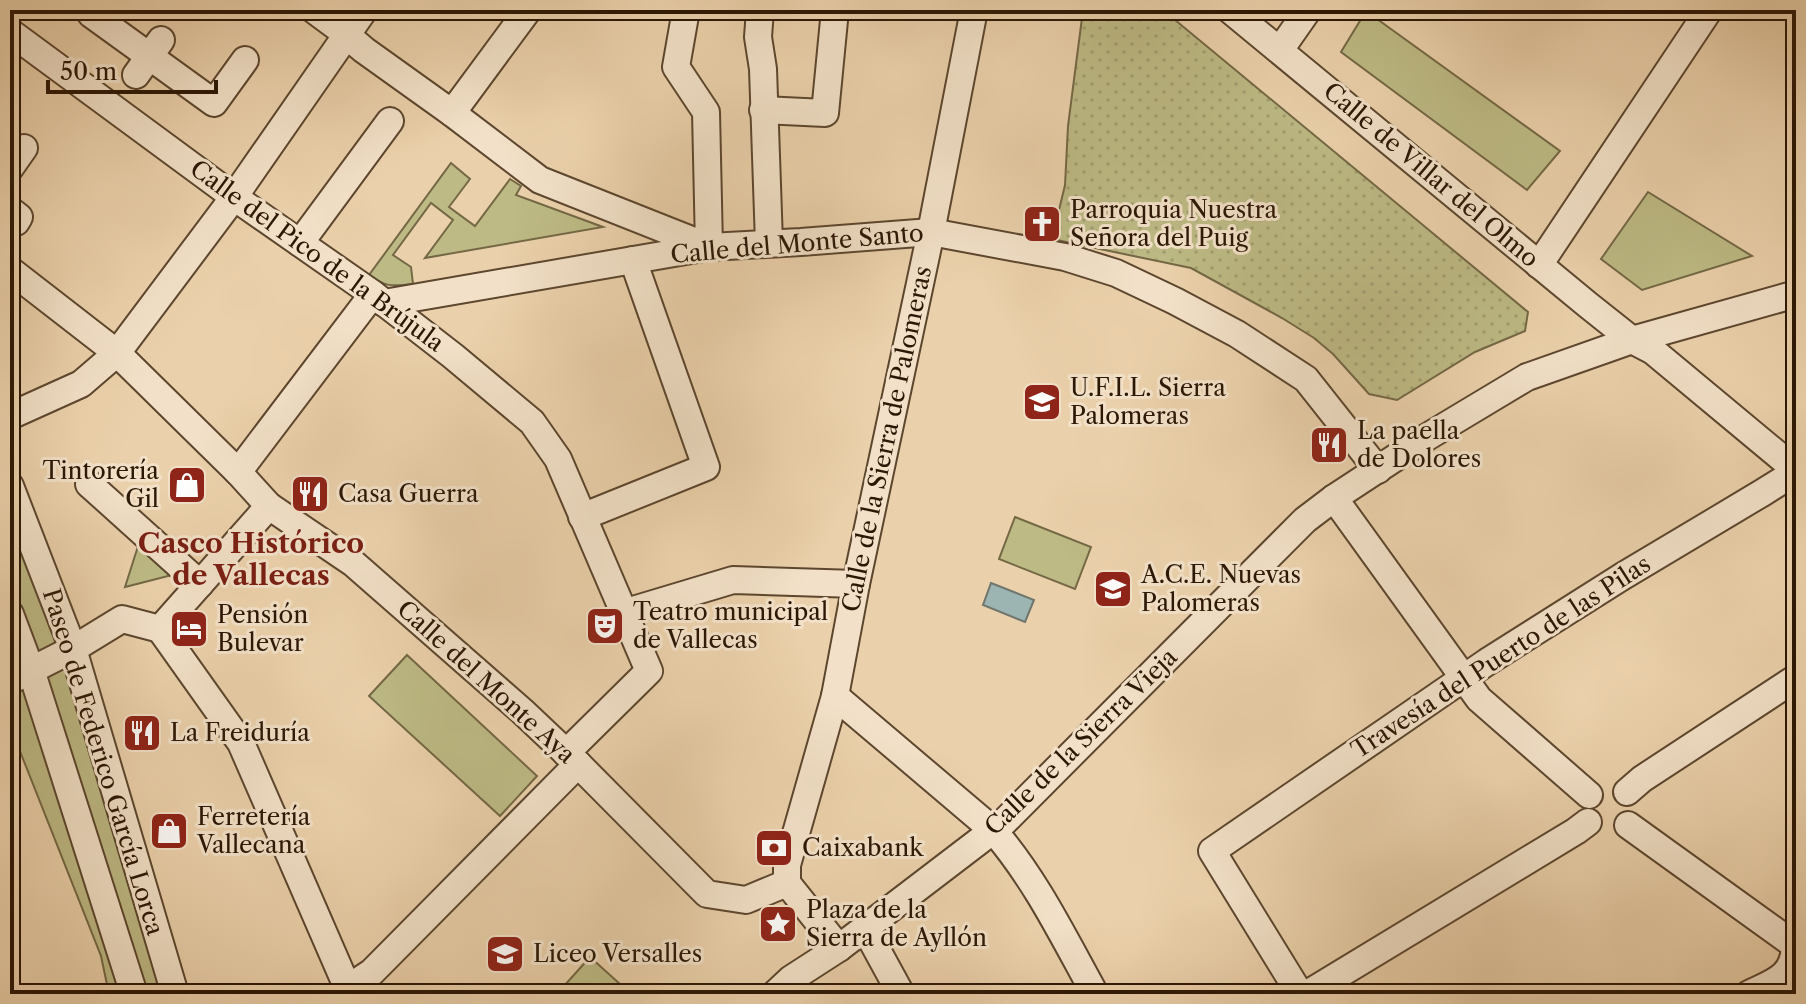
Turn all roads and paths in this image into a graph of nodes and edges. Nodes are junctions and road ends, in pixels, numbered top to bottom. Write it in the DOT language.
graph roads {
  1 [pos="95,10"];
  2 [pos="314,10"];
  3 [pos="364,10"];
  4 [pos="528,10"];
  5 [pos="686,10"];
  6 [pos="760,10"];
  7 [pos="835,10"];
  8 [pos="974,10"];
  9 [pos="1230,10"];
  10 [pos="1308,10"];
  11 [pos="1709,10"];
  12 [pos="10,32"];
  13 [pos="346,35"];
  14 [pos="1280,50"];
  15 [pos="245,60"];
  16 [pos="763,110"];
  17 [pos="452,113"];
  18 [pos="390,121"];
  19 [pos="234,197"];
  20 [pos="931,232"];
  21 [pos="300,243"];
  22 [pos="769,243"];
  23 [pos="709,247"];
  24 [pos="633,260"];
  25 [pos="1539,265"];
  26 [pos="10,270"];
  27 [pos="1796,294"];
  28 [pos="385,303"];
  29 [pos="1632,340"];
  30 [pos="117,353"];
  31 [pos="10,416"];
  32 [pos="1378,470"];
  33 [pos="1796,470"];
  34 [pos="238,472"];
  35 [pos="89,484"];
  36 [pos="10,486"];
  37 [pos="1334,498"];
  38 [pos="269,506"];
  39 [pos="582,517"];
  40 [pos="200,584"];
  41 [pos="856,584"];
  42 [pos="623,613"];
  43 [pos="10,614"];
  44 [pos="160,629"];
  45 [pos="73,649"];
  46 [pos="20,676"];
  47 [pos="1464,677"];
  48 [pos="1796,678"];
  49 [pos="835,696"];
  50 [pos="572,759"];
  51 [pos="1627,792"];
  52 [pos="1589,795"];
  53 [pos="1588,822"];
  54 [pos="1628,825"];
  55 [pos="993,830"];
  56 [pos="787,874"];
  57 [pos="865,928"];
  58 [pos="1795,946"];
  59 [pos="839,948"];
  60 [pos="343,991"];
  61 [pos="134,994"];
  62 [pos="175,994"];
  63 [pos="775,994"];
  64 [pos="901,994"];
  65 [pos="1095,994"];
  66 [pos="1300,994"];
  67 [pos="1307,994"];
  68 [pos="1749,994"];
  1 -- 15 [label="street"];
  2 -- 13 [label="street"];
  3 -- 13 [label="street"];
  4 -- 17 [label="street"];
  5 -- 23 [label="street"];
  6 -- 16 [label="street"];
  7 -- 16 [label="street"];
  8 -- 20 [label="street, Calle de la Sierra de Palomeras"];
  9 -- 14 [label="street, Calle de Villar del Olmo"];
  10 -- 14 [label="street"];
  11 -- 25 [label="street"];
  12 -- 19 [label="street, Calle del Pico de la Brújula"];
  13 -- 17 [label="street"];
  13 -- 19 [label="street"];
  14 -- 25 [label="street, Calle de Villar del Olmo"];
  16 -- 22 [label="street"];
  17 -- 23 [label="street"];
  18 -- 21 [label="street"];
  19 -- 21 [label="street, Calle del Pico de la Brújula"];
  19 -- 30 [label="street"];
  20 -- 22 [label="street, Calle del Monte Santo"];
  20 -- 32 [label="street, Calle del Monte Santo"];
  20 -- 41 [label="street, Calle de la Sierra de Palomeras"];
  21 -- 28 [label="street, Calle del Pico de la Brújula"];
  22 -- 23 [label="street, Calle del Monte Santo"];
  23 -- 24 [label="street, Calle del Monte Santo"];
  24 -- 28 [label="street, Calle del Monte Santo"];
  24 -- 39 [label="street"];
  25 -- 29 [label="street, Calle de Villar del Olmo"];
  26 -- 30 [label="street, Calle del Monte Aya"];
  27 -- 29 [label="street, Calle de la Sierra Vieja"];
  28 -- 34 [label="street"];
  28 -- 39 [label="street, Calle del Pico de la Brújula"];
  29 -- 32 [label="street, Calle de la Sierra Vieja"];
  29 -- 33 [label="street, Calle de Villar del Olmo"];
  30 -- 31 [label="street"];
  30 -- 34 [label="street, Calle del Monte Aya"];
  32 -- 37 [label="street, Calle de la Sierra Vieja"];
  33 -- 47 [label="street, Travesía del Puerto de las Pilas"];
  34 -- 38 [label="street, Calle del Monte Aya"];
  35 -- 40 [label="street"];
  36 -- 45 [label="street, Paseo de Federico García Lorca"];
  37 -- 47 [label="street"];
  37 -- 55 [label="street, Calle de la Sierra Vieja"];
  38 -- 40 [label="street"];
  38 -- 50 [label="street, Calle del Monte Aya"];
  39 -- 42 [label="street, Calle del Pico de la Brújula"];
  40 -- 44 [label="street"];
  41 -- 42 [label="street"];
  41 -- 49 [label="street, Calle de la Sierra de Palomeras"];
  42 -- 50 [label="street, Calle del Pico de la Brújula"];
  43 -- 46 [label="street, Paseo de Federico García Lorca"];
  44 -- 45 [label="street"];
  44 -- 60 [label="street"];
  45 -- 46 [label="street"];
  45 -- 62 [label="street, Paseo de Federico García Lorca"];
  46 -- 61 [label="street, Paseo de Federico García Lorca"];
  47 -- 52 [label="street"];
  47 -- 66 [label="street, Travesía del Puerto de las Pilas"];
  48 -- 51 [label="street"];
  49 -- 55 [label="street"];
  49 -- 56 [label="street, Calle de la Sierra de Palomeras"];
  50 -- 56 [label="street, Calle del Monte Aya"];
  50 -- 60 [label="street"];
  51 -- 52 [label="street"];
  51 -- 54 [label="street"];
  52 -- 53 [label="street"];
  53 -- 54 [label="street"];
  53 -- 67 [label="street"];
  54 -- 58 [label="street"];
  55 -- 57 [label="street, Calle de la Sierra Vieja"];
  55 -- 65 [label="street"];
  56 -- 59 [label="street"];
  57 -- 59 [label="street, Calle de la Sierra Vieja"];
  57 -- 64 [label="street"];
  58 -- 68 [label="street"];
  59 -- 63 [label="street, Calle de la Sierra Vieja"];
}
